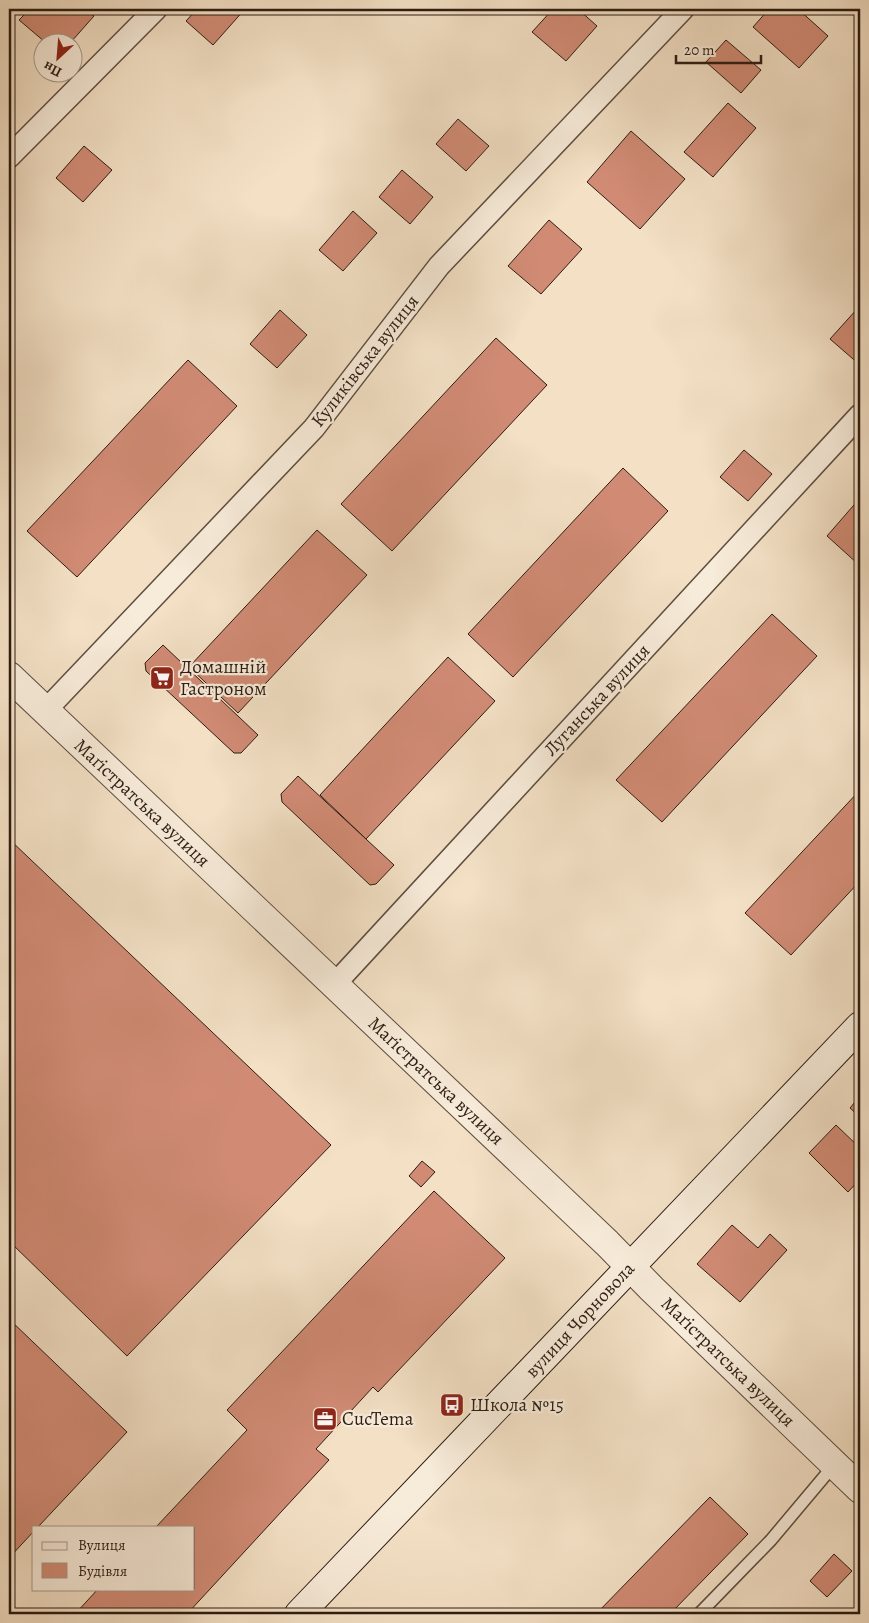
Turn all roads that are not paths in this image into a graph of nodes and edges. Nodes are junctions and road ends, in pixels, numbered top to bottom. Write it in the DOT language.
graph roads {
  1 [pos="156,9"];
  2 [pos="683,9"];
  3 [pos="9,157"];
  4 [pos="860,415"];
  5 [pos="9,676"];
  6 [pos="45,711"];
  7 [pos="334,985"];
  8 [pos="860,1026"];
  9 [pos="630,1267"];
  10 [pos="834,1465"];
  11 [pos="860,1489"];
  12 [pos="300,1614"];
  13 [pos="699,1614"];
  1 -- 3 [label="street"];
  2 -- 6 [label="street, Куликівська вулиця"];
  4 -- 7 [label="street, Луганська вулиця"];
  5 -- 6 [label="street, Маґістратська вулиця"];
  6 -- 7 [label="street, Маґістратська вулиця"];
  7 -- 9 [label="street, Маґістратська вулиця"];
  8 -- 9 [label="street, вулиця Чорновола"];
  9 -- 10 [label="street, Маґістратська вулиця"];
  9 -- 12 [label="street, вулиця Чорновола"];
  10 -- 11 [label="street, Маґістратська вулиця"];
  10 -- 13 [label="lane"];
}
